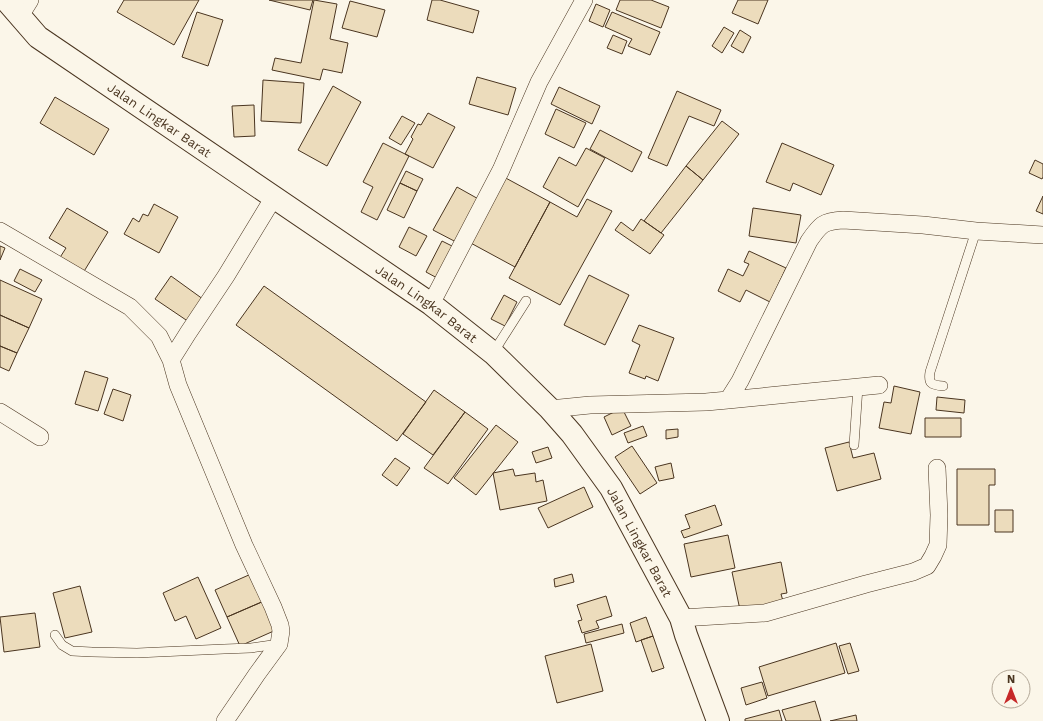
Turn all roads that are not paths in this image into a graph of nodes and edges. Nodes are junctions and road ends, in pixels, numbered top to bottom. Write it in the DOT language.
graph roads {
  1 [pos="6,0"];
  2 [pos="584,0"];
  3 [pos="25,8"];
  4 [pos="274,197"];
  5 [pos="0,230"];
  6 [pos="976,231"];
  7 [pos="1043,236"];
  8 [pos="526,301"];
  9 [pos="431,304"];
  10 [pos="493,354"];
  11 [pos="171,360"];
  12 [pos="879,384"];
  13 [pos="943,386"];
  14 [pos="858,387"];
  15 [pos="728,400"];
  16 [pos="550,409"];
  17 [pos="0,412"];
  18 [pos="40,437"];
  19 [pos="854,445"];
  20 [pos="937,468"];
  21 [pos="681,618"];
  22 [pos="55,635"];
  23 [pos="279,644"];
  24 [pos="224,721"];
  25 [pos="718,721"];
  1 -- 3 [label="highway, Jalan Lingkar Barat"];
  2 -- 9 [label="street"];
  3 -- 4 [label="highway, Jalan Lingkar Barat"];
  4 -- 9 [label="highway, Jalan Lingkar Barat"];
  4 -- 11 [label="street"];
  5 -- 11 [label="street"];
  6 -- 7 [label="street"];
  6 -- 13 [label="lane"];
  6 -- 15 [label="street"];
  8 -- 10 [label="lane"];
  9 -- 10 [label="highway, Jalan Lingkar Barat"];
  10 -- 16 [label="highway, Jalan Lingkar Barat"];
  11 -- 23 [label="street"];
  12 -- 14 [label="street"];
  14 -- 15 [label="street"];
  14 -- 19 [label="lane"];
  15 -- 16 [label="street"];
  16 -- 21 [label="highway, Jalan Lingkar Barat"];
  17 -- 18 [label="street"];
  20 -- 21 [label="street"];
  21 -- 25 [label="highway, Jalan Lingkar Barat"];
  22 -- 23 [label="lane"];
  23 -- 24 [label="street"];
}
